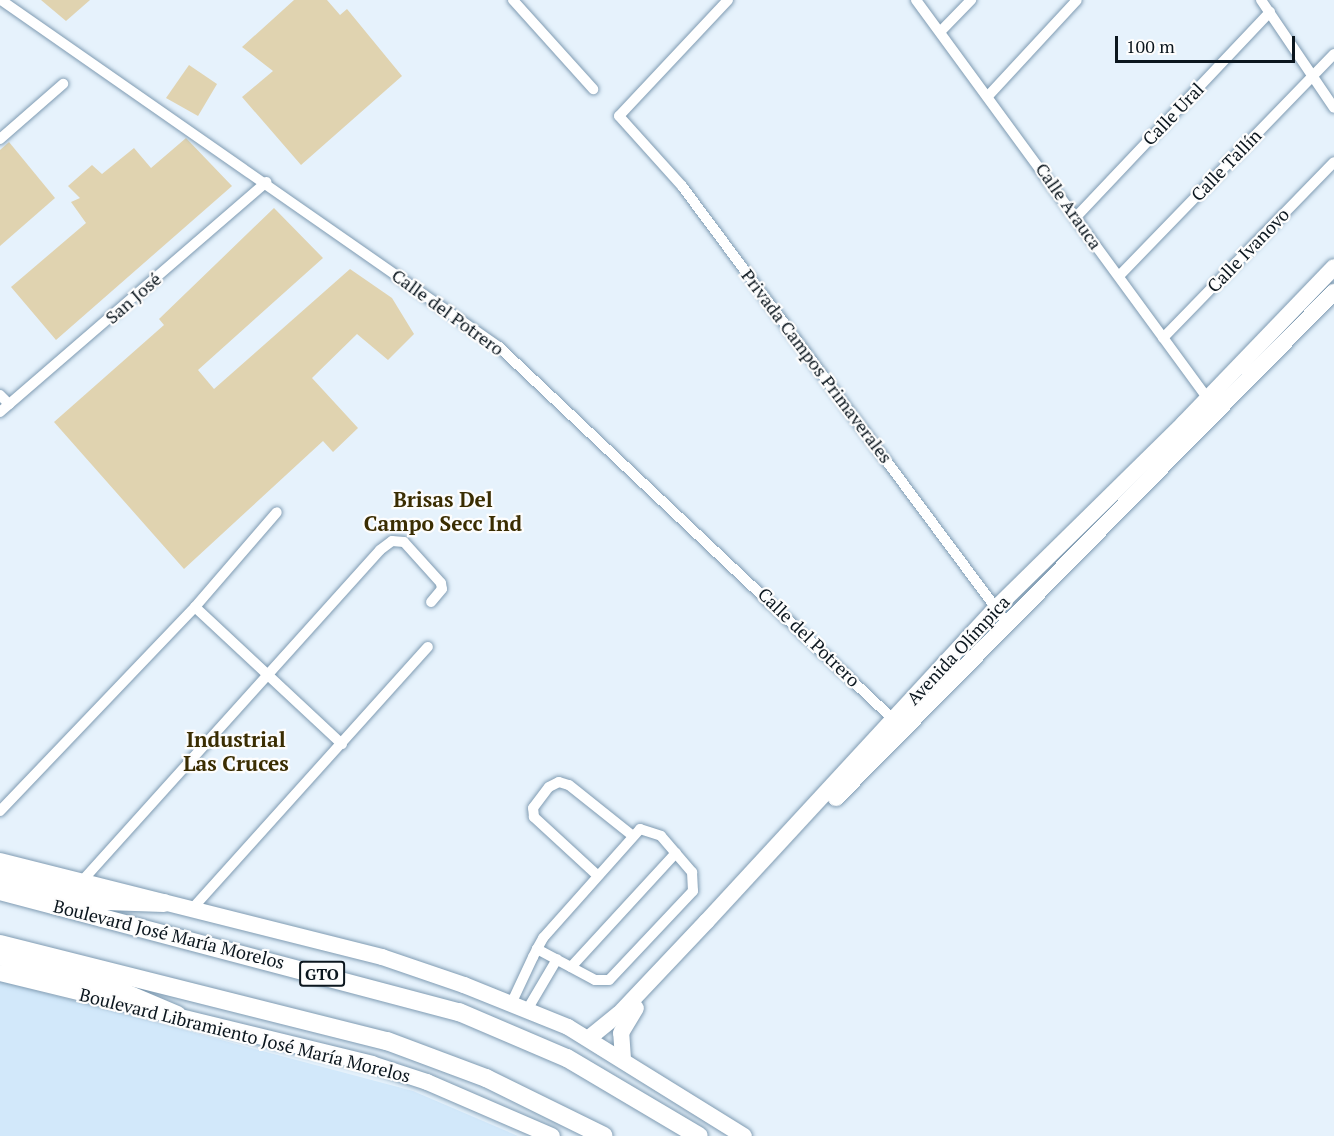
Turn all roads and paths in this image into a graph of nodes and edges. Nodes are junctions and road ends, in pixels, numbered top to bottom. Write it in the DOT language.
graph roads {
  1 [pos="1,0"];
  2 [pos="513,0"];
  3 [pos="729,0"];
  4 [pos="916,0"];
  5 [pos="971,0"];
  6 [pos="1077,0"];
  7 [pos="1261,0"];
  8 [pos="1270,12"];
  9 [pos="940,32"];
  10 [pos="1334,54"];
  11 [pos="1313,76"];
  12 [pos="63,84"];
  13 [pos="593,89"];
  14 [pos="989,95"];
  15 [pos="1334,108"];
  16 [pos="0,139"];
  17 [pos="1334,162"];
  18 [pos="266,182"];
  19 [pos="1077,216"];
  20 [pos="1334,267"];
  21 [pos="1119,276"];
  22 [pos="1334,292"];
  23 [pos="1163,338"];
  24 [pos="0,395"];
  25 [pos="1208,398"];
  26 [pos="4,408"];
  27 [pos="1218,414"];
  28 [pos="277,512"];
  29 [pos="431,602"];
  30 [pos="998,606"];
  31 [pos="195,607"];
  32 [pos="1007,623"];
  33 [pos="428,646"];
  34 [pos="271,673"];
  35 [pos="898,724"];
  36 [pos="342,744"];
  37 [pos="0,811"];
  38 [pos="633,836"];
  39 [pos="676,853"];
  40 [pos="0,861"];
  41 [pos="597,875"];
  42 [pos="0,877"];
  43 [pos="82,881"];
  44 [pos="0,891"];
  45 [pos="164,903"];
  46 [pos="191,910"];
  47 [pos="0,944"];
  48 [pos="537,949"];
  49 [pos="0,956"];
  50 [pos="557,959"];
  51 [pos="571,967"];
  52 [pos="0,973"];
  53 [pos="519,1007"];
  54 [pos="177,1015"];
  55 [pos="589,1038"];
  56 [pos="623,1059"];
  57 [pos="552,1136"];
  58 [pos="604,1136"];
  59 [pos="699,1136"];
  60 [pos="744,1136"];
  1 -- 18 [label="street, Calle del Potrero"];
  2 -- 13 [label="street"];
  3 -- 30 [label="street, Privada Campos Primaverales"];
  4 -- 9 [label="street, Calle Arauca"];
  5 -- 9 [label="street"];
  6 -- 14 [label="street"];
  7 -- 8 [label="street"];
  8 -- 11 [label="street"];
  8 -- 19 [label="street, Calle Ural"];
  9 -- 14 [label="street, Calle Arauca"];
  10 -- 11 [label="street, Calle Tallín"];
  11 -- 15 [label="street"];
  11 -- 21 [label="street, Calle Tallín"];
  12 -- 16 [label="street"];
  14 -- 19 [label="street, Calle Arauca"];
  17 -- 23 [label="street, Calle Ivanovo"];
  18 -- 26 [label="street, San José"];
  18 -- 35 [label="street, Calle del Potrero"];
  19 -- 21 [label="street, Calle Arauca"];
  20 -- 25 [label="street, Avenida Olímpica"];
  21 -- 23 [label="street, Calle Arauca"];
  22 -- 27 [label="street, Avenida Olímpica"];
  23 -- 25 [label="street, Calle Arauca"];
  24 -- 26 [label="street, San José"];
  25 -- 27 [label="street, Calle Arauca"];
  25 -- 30 [label="street, Avenida Olímpica"];
  27 -- 32 [label="street, Avenida Olímpica"];
  28 -- 31 [label="street"];
  29 -- 34 [label="street"];
  30 -- 32 [label="street, Privada Campos Primaverales"];
  30 -- 35 [label="street, Avenida Olímpica"];
  31 -- 34 [label="street"];
  31 -- 37 [label="street"];
  32 -- 35 [label="street, Avenida Olímpica"];
  33 -- 36 [label="street"];
  34 -- 36 [label="street"];
  34 -- 43 [label="street"];
  35 -- 55 [label="street, Avenida Olímpica"];
  35 -- 56 [label="street, Avenida Olímpica"];
  36 -- 46 [label="street"];
  38 -- 39 [label="street"];
  38 -- 41 [label="street"];
  38 -- 41 [label="street"];
  39 -- 51 [label="street"];
  39 -- 51 [label="street"];
  40 -- 43 [label="street"];
  41 -- 48 [label="street"];
  42 -- 45 [label="main road"];
  43 -- 45 [label="street"];
  44 -- 59 [label="main road, Boulevard José María Morelos / GTO"];
  45 -- 46 [label="street"];
  46 -- 53 [label="street"];
  47 -- 58 [label="main road"];
  48 -- 50 [label="street"];
  48 -- 53 [label="street"];
  49 -- 54 [label="main road"];
  50 -- 51 [label="street"];
  50 -- 53 [label="street"];
  52 -- 54 [label="street, Boulevard Libramiento José María Morelos"];
  53 -- 55 [label="street"];
  54 -- 57 [label="street, Boulevard Libramiento José María Morelos"];
  55 -- 56 [label="street"];
  56 -- 60 [label="street"];
}
